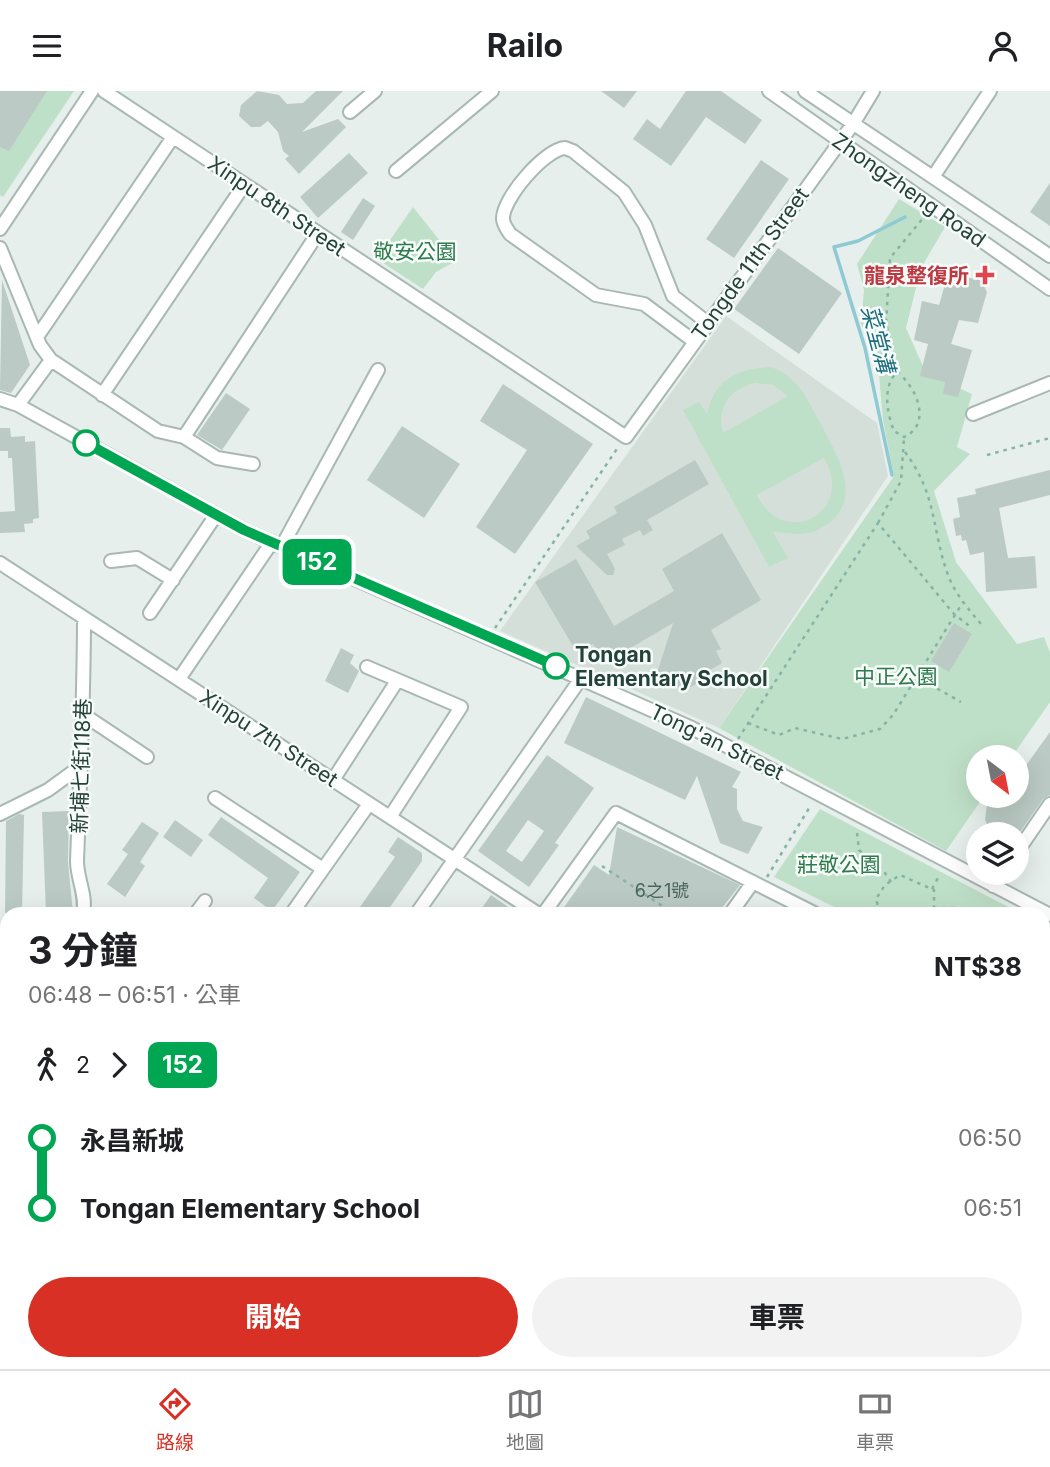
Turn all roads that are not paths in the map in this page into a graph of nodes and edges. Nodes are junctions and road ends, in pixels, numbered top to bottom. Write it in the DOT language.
graph roads {
  1 [pos="92,91"];
  2 [pos="104,91"];
  3 [pos="375,91"];
  4 [pos="492,91"];
  5 [pos="769,91"];
  6 [pos="805,91"];
  7 [pos="873,91"];
  8 [pos="990,91"];
  9 [pos="350,112"];
  10 [pos="853,124"];
  11 [pos="173,137"];
  12 [pos="839,141"];
  13 [pos="396,171"];
  14 [pos="933,177"];
  15 [pos="244,185"];
  16 [pos="4,215"];
  17 [pos="0,229"];
  18 [pos="317,233"];
  19 [pos="0,248"];
  20 [pos="1050,256"];
  21 [pos="1050,289"];
  22 [pos="708,323"];
  23 [pos="37,337"];
  24 [pos="695,341"];
  25 [pos="51,360"];
  26 [pos="378,370"];
  27 [pos="1050,383"];
  28 [pos="102,395"];
  29 [pos="0,399"];
  30 [pos="18,405"];
  31 [pos="974,414"];
  32 [pos="184,437"];
  33 [pos="625,437"];
  34 [pos="253,464"];
  35 [pos="216,515"];
  36 [pos="277,544"];
  37 [pos="111,561"];
  38 [pos="0,563"];
  39 [pos="173,580"];
  40 [pos="150,613"];
  41 [pos="85,618"];
  42 [pos="367,667"];
  43 [pos="582,677"];
  44 [pos="179,680"];
  45 [pos="397,681"];
  46 [pos="84,715"];
  47 [pos="147,757"];
  48 [pos="81,766"];
  49 [pos="333,780"];
  50 [pos="215,798"];
  51 [pos="369,804"];
  52 [pos="1050,804"];
  53 [pos="0,814"];
  54 [pos="390,817"];
  55 [pos="1029,835"];
  56 [pos="454,860"];
  57 [pos="323,869"];
  58 [pos="757,884"];
  59 [pos="993,886"];
  60 [pos="205,901"];
  61 [pos="84,907"];
  62 [pos="200,907"];
  63 [pos="296,907"];
  64 [pos="421,907"];
  65 [pos="528,907"];
  66 [pos="548,907"];
  67 [pos="736,907"];
  68 [pos="800,907"];
  69 [pos="1034,907"];
  1 -- 16 [label="street"];
  2 -- 11 [label="street, Xinpu 8th Street"];
  3 -- 9 [label="street"];
  4 -- 13 [label="street"];
  5 -- 12 [label="street, Zhongzheng Road"];
  6 -- 10 [label="street, Zhongzheng Road"];
  7 -- 10 [label="street, Tongde 11th Street"];
  8 -- 14 [label="street"];
  10 -- 12 [label="street, Tongde 11th Street"];
  10 -- 14 [label="street, Zhongzheng Road"];
  11 -- 15 [label="street, Xinpu 8th Street"];
  11 -- 23 [label="street"];
  12 -- 21 [label="street, Zhongzheng Road"];
  12 -- 22 [label="street, Tongde 11th Street"];
  14 -- 20 [label="street, Zhongzheng Road"];
  15 -- 18 [label="street, Xinpu 8th Street"];
  15 -- 28 [label="street"];
  16 -- 17 [label="street"];
  18 -- 32 [label="street"];
  18 -- 33 [label="street, Xinpu 8th Street"];
  19 -- 23 [label="street"];
  22 -- 24 [label="street, Tongde 11th Street"];
  22 -- 24 [label="street"];
  23 -- 25 [label="street"];
  24 -- 33 [label="street, Tongde 11th Street"];
  25 -- 28 [label="street"];
  25 -- 30 [label="street"];
  26 -- 36 [label="street"];
  27 -- 31 [label="street"];
  28 -- 32 [label="street"];
  29 -- 30 [label="street, Tong'an Street"];
  30 -- 35 [label="street, Tong'an Street"];
  32 -- 34 [label="street"];
  35 -- 36 [label="street, Tong'an Street"];
  35 -- 39 [label="street"];
  36 -- 43 [label="street, Tong'an Street"];
  36 -- 44 [label="street"];
  37 -- 39 [label="street"];
  38 -- 41 [label="street, Xinpu 7th Street"];
  39 -- 40 [label="street"];
  41 -- 44 [label="street, Xinpu 7th Street"];
  41 -- 46 [label="street, 新埔七街118巷"];
  42 -- 45 [label="street"];
  43 -- 56 [label="street"];
  43 -- 59 [label="street, Tong'an Street"];
  44 -- 49 [label="street, Xinpu 7th Street"];
  45 -- 49 [label="street"];
  45 -- 54 [label="street"];
  46 -- 47 [label="street"];
  46 -- 48 [label="street, 新埔七街118巷"];
  48 -- 53 [label="street"];
  48 -- 61 [label="street, 新埔七街118巷"];
  49 -- 51 [label="street, Xinpu 7th Street"];
  50 -- 57 [label="street"];
  51 -- 54 [label="street, Xinpu 7th Street"];
  51 -- 57 [label="street"];
  52 -- 55 [label="street"];
  54 -- 56 [label="street, Xinpu 7th Street"];
  56 -- 64 [label="street"];
  56 -- 65 [label="street, Xinpu 7th Street"];
  57 -- 63 [label="street"];
  58 -- 66 [label="street"];
  58 -- 67 [label="street"];
  58 -- 68 [label="street"];
  59 -- 69 [label="street, Tong'an Street"];
  60 -- 62 [label="street"];
}
